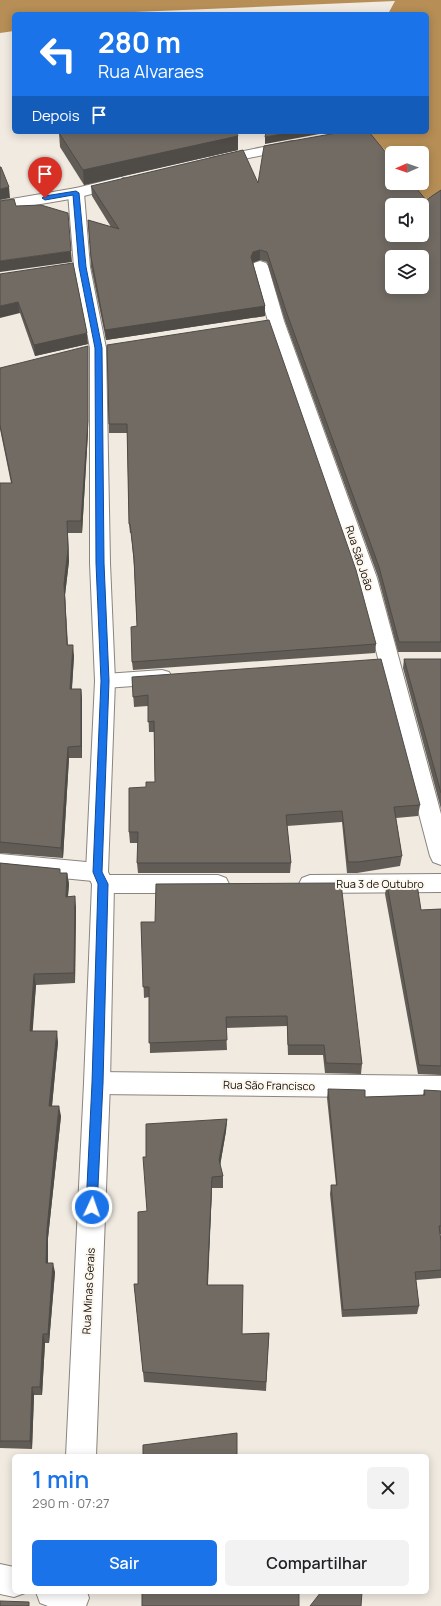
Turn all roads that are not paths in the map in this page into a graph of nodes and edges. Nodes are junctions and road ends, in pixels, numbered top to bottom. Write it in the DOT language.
graph roads {
  1 [pos="305,142"];
  2 [pos="197,165"];
  3 [pos="136,179"];
  4 [pos="76,193"];
  5 [pos="0,206"];
  6 [pos="260,266"];
  7 [pos="380,660"];
  8 [pos="411,660"];
  9 [pos="184,675"];
  10 [pos="105,681"];
  11 [pos="441,856"];
  12 [pos="0,863"];
  13 [pos="100,878"];
  14 [pos="441,883"];
  15 [pos="237,884"];
  16 [pos="292,884"];
  17 [pos="97,1083"];
  18 [pos="441,1087"];
  19 [pos="80,1454"];
  20 [pos="0,1579"];
  21 [pos="12,1582"];
  1 -- 2 [label="street"];
  3 -- 4 [label="street"];
  4 -- 5 [label="street"];
  4 -- 10 [label="street, Rua Minas Gerais"];
  6 -- 7 [label="street, Rua São João"];
  7 -- 8 [label="street"];
  7 -- 11 [label="street, Rua São João"];
  9 -- 10 [label="street"];
  10 -- 13 [label="street, Rua Minas Gerais"];
  12 -- 13 [label="street"];
  13 -- 15 [label="street"];
  13 -- 17 [label="street, Rua Minas Gerais"];
  14 -- 16 [label="street, Rua 3 de Outubro"];
  17 -- 18 [label="street, Rua São Francisco"];
  17 -- 19 [label="street, Rua Minas Gerais"];
  20 -- 21 [label="street"];
}
